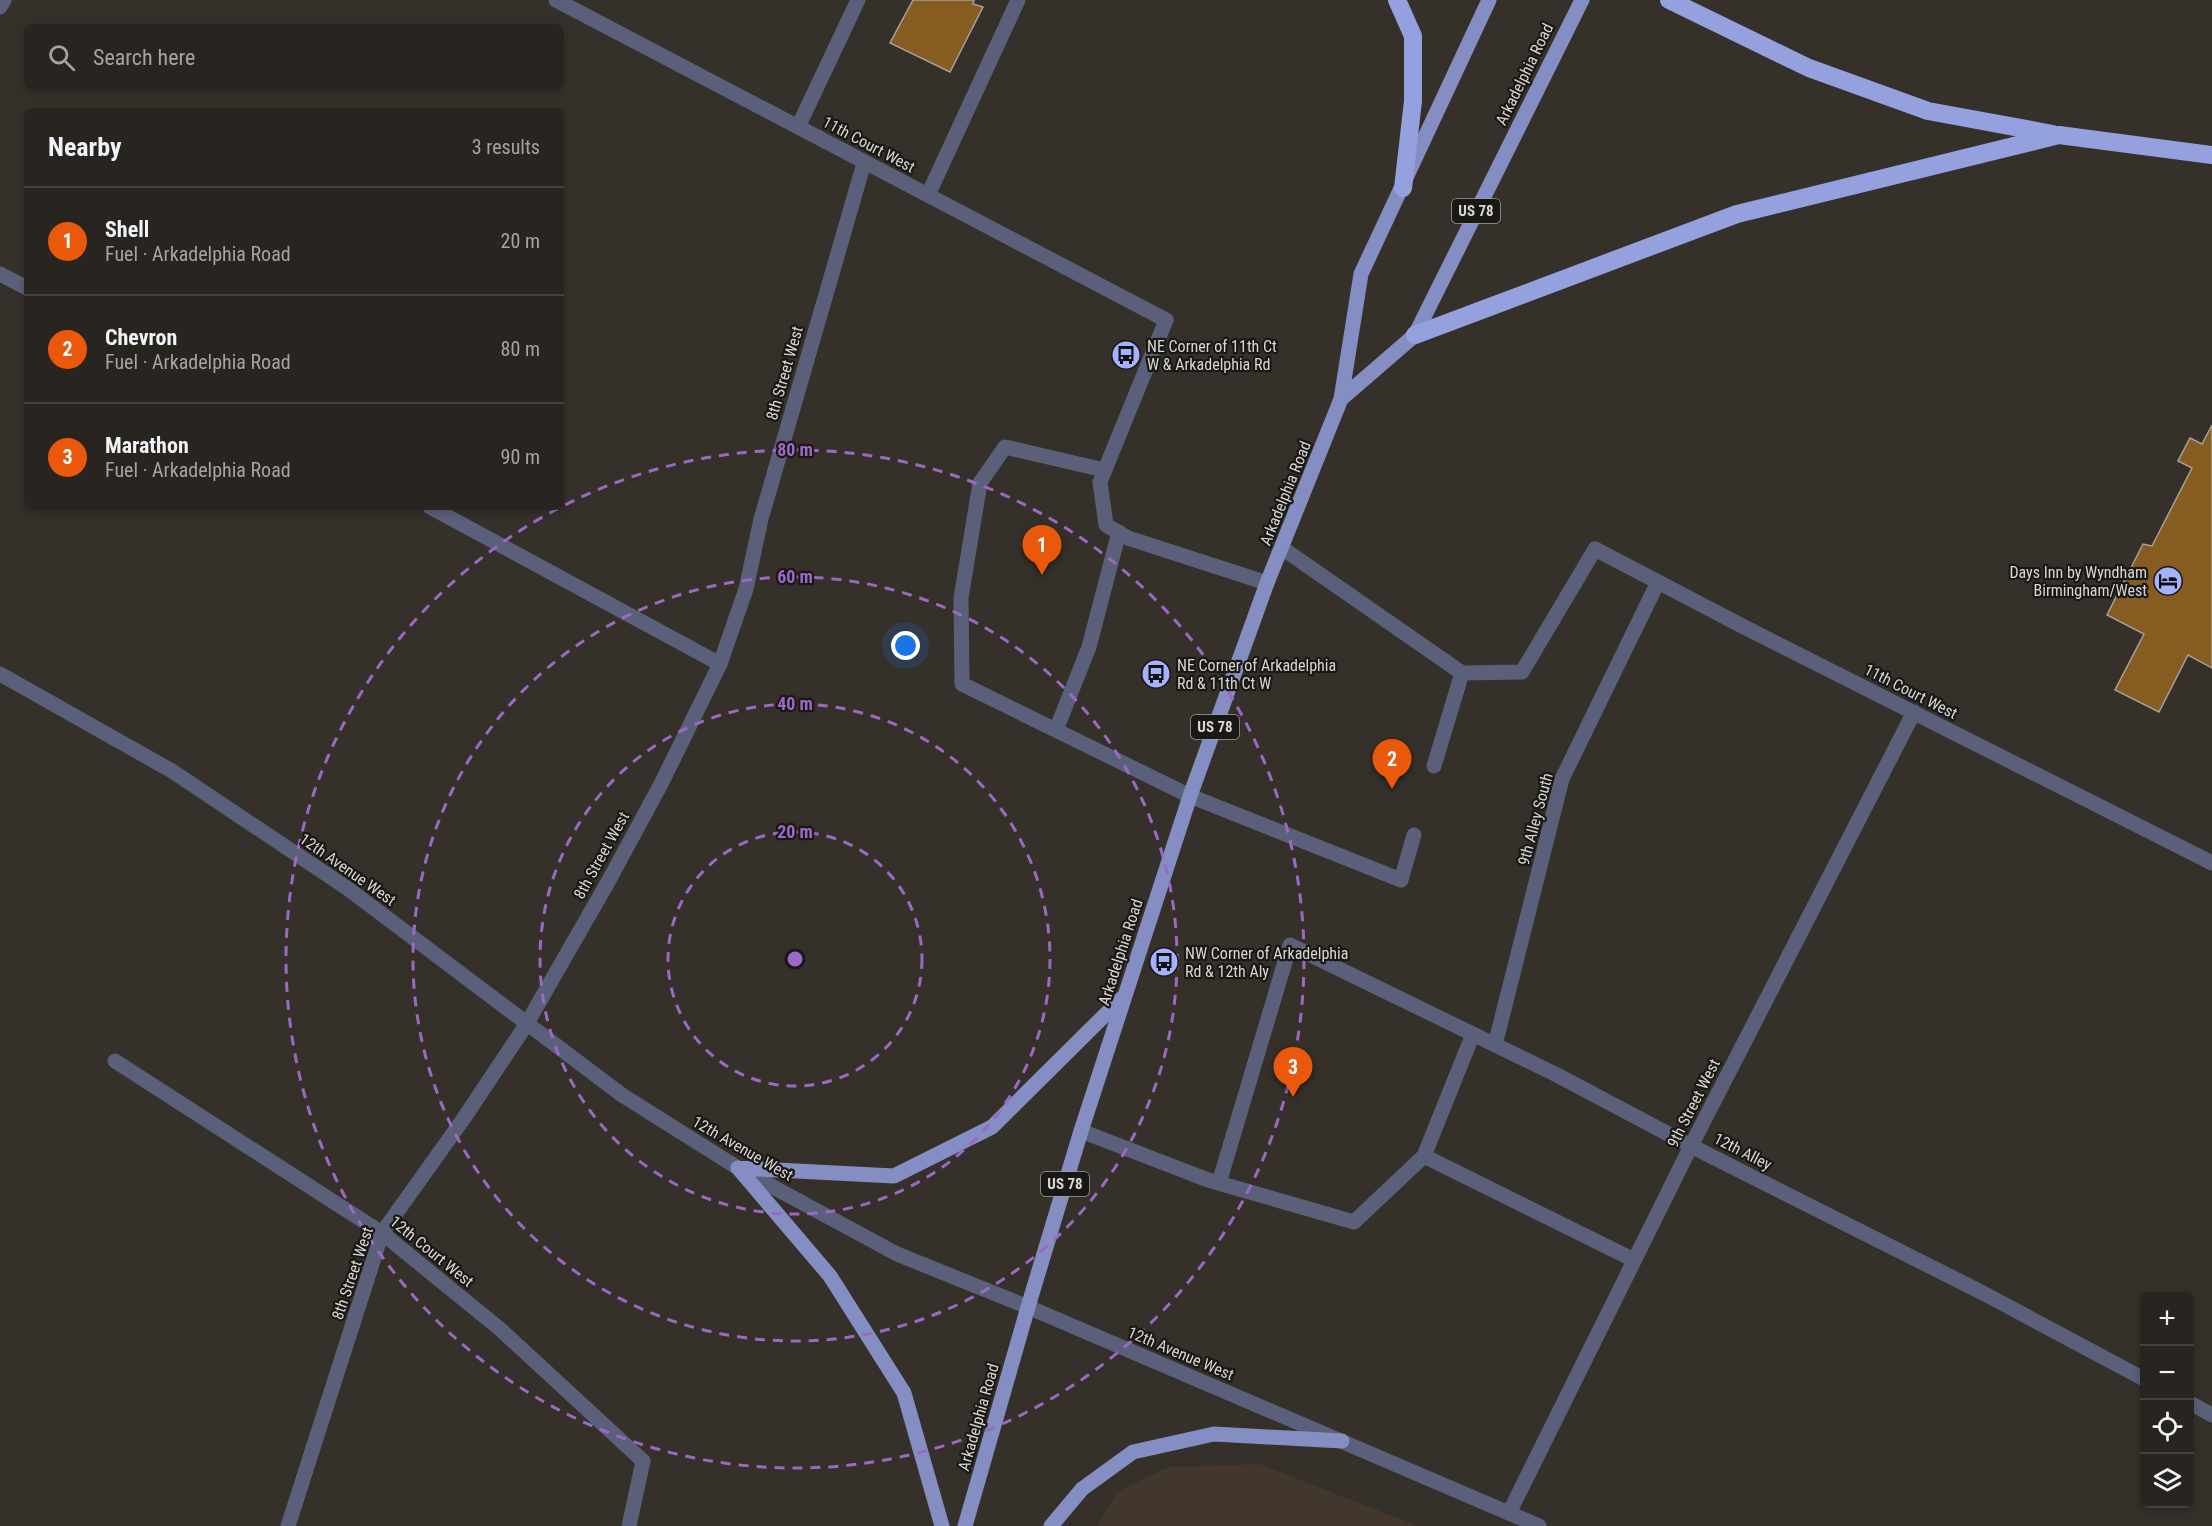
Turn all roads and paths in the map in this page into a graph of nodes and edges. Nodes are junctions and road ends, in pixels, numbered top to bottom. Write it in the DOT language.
graph roads {
  1 [pos="4,0"];
  2 [pos="556,0"];
  3 [pos="858,0"];
  4 [pos="1018,0"];
  5 [pos="1397,0"];
  6 [pos="1489,0"];
  7 [pos="1582,0"];
  8 [pos="1669,0"];
  9 [pos="0,7"];
  10 [pos="798,127"];
  11 [pos="2059,135"];
  12 [pos="2212,154"];
  13 [pos="864,163"];
  14 [pos="1403,188"];
  15 [pos="928,195"];
  16 [pos="0,274"];
  17 [pos="24,286"];
  18 [pos="1415,335"];
  19 [pos="1341,399"];
  20 [pos="1104,470"];
  21 [pos="436,510"];
  22 [pos="1119,532"];
  23 [pos="1282,548"];
  24 [pos="1658,582"];
  25 [pos="1267,583"];
  26 [pos="720,664"];
  27 [pos="1462,673"];
  28 [pos="0,674"];
  29 [pos="1914,712"];
  30 [pos="1056,730"];
  31 [pos="1434,766"];
  32 [pos="1190,796"];
  33 [pos="1414,835"];
  34 [pos="2212,863"];
  35 [pos="1124,996"];
  36 [pos="526,1025"];
  37 [pos="1473,1034"];
  38 [pos="1495,1045"];
  39 [pos="115,1060"];
  40 [pos="1081,1131"];
  41 [pos="1691,1146"];
  42 [pos="1424,1156"];
  43 [pos="738,1168"];
  44 [pos="1219,1183"];
  45 [pos="382,1233"];
  46 [pos="1634,1260"];
  47 [pos="1028,1307"];
  48 [pos="2140,1376"];
  49 [pos="2194,1404"];
  50 [pos="2212,1414"];
  51 [pos="1342,1441"];
  52 [pos="1509,1513"];
  53 [pos="288,1526"];
  54 [pos="629,1526"];
  55 [pos="942,1526"];
  56 [pos="965,1526"];
  57 [pos="1051,1526"];
  58 [pos="1539,1526"];
  1 -- 9 [label="street"];
  2 -- 10 [label="street, 11th Court West"];
  3 -- 10 [label="street"];
  4 -- 15 [label="street"];
  5 -- 14 [label="highway"];
  6 -- 14 [label="main road, Arkadelphia Road / US 78"];
  7 -- 18 [label="main road, Arkadelphia Road / US 78"];
  8 -- 11 [label="highway"];
  10 -- 13 [label="street, 11th Court West"];
  11 -- 12 [label="highway"];
  11 -- 18 [label="highway"];
  13 -- 15 [label="street, 11th Court West"];
  13 -- 26 [label="street, 8th Street West"];
  14 -- 19 [label="main road, Arkadelphia Road / US 78"];
  15 -- 20 [label="street, 11th Court West"];
  16 -- 17 [label="street"];
  18 -- 19 [label="main road, Arkadelphia Road / US 78"];
  19 -- 23 [label="main road, Arkadelphia Road / US 78"];
  20 -- 22 [label="street"];
  20 -- 30 [label="street"];
  21 -- 26 [label="street"];
  22 -- 25 [label="street"];
  22 -- 30 [label="street"];
  23 -- 25 [label="main road, Arkadelphia Road / US 78"];
  23 -- 27 [label="street"];
  24 -- 27 [label="street, 11th Court West"];
  24 -- 29 [label="street, 11th Court West"];
  24 -- 38 [label="street, 9th Alley South"];
  25 -- 32 [label="main road, Arkadelphia Road / US 78"];
  26 -- 36 [label="street, 8th Street West"];
  27 -- 31 [label="street"];
  28 -- 36 [label="street, 12th Avenue West"];
  29 -- 34 [label="street, 11th Court West"];
  29 -- 41 [label="street, 9th Street West"];
  30 -- 32 [label="street"];
  32 -- 33 [label="street"];
  32 -- 35 [label="main road, Arkadelphia Road / US 78"];
  35 -- 40 [label="main road, Arkadelphia Road / US 78"];
  35 -- 43 [label="main road"];
  36 -- 43 [label="street, 12th Avenue West"];
  36 -- 45 [label="street, 8th Street West"];
  37 -- 38 [label="street, 12th Alley"];
  37 -- 42 [label="street"];
  37 -- 44 [label="street, 12th Alley"];
  38 -- 41 [label="street, 12th Alley"];
  39 -- 45 [label="street, 12th Court West"];
  40 -- 44 [label="street"];
  40 -- 47 [label="main road, Arkadelphia Road / US 78"];
  41 -- 46 [label="street, 9th Street West"];
  41 -- 48 [label="street, 12th Alley"];
  42 -- 44 [label="street"];
  42 -- 46 [label="street"];
  43 -- 47 [label="street, 12th Avenue West"];
  43 -- 55 [label="main road"];
  45 -- 53 [label="street, 8th Street West"];
  45 -- 54 [label="street, 12th Court West"];
  46 -- 52 [label="street, 9th Street West"];
  47 -- 51 [label="street, 12th Avenue West"];
  47 -- 56 [label="main road, Arkadelphia Road / US 78"];
  49 -- 50 [label="street"];
  51 -- 52 [label="street, 12th Avenue West"];
  51 -- 57 [label="main road"];
  52 -- 58 [label="street, 12th Avenue West"];
}
